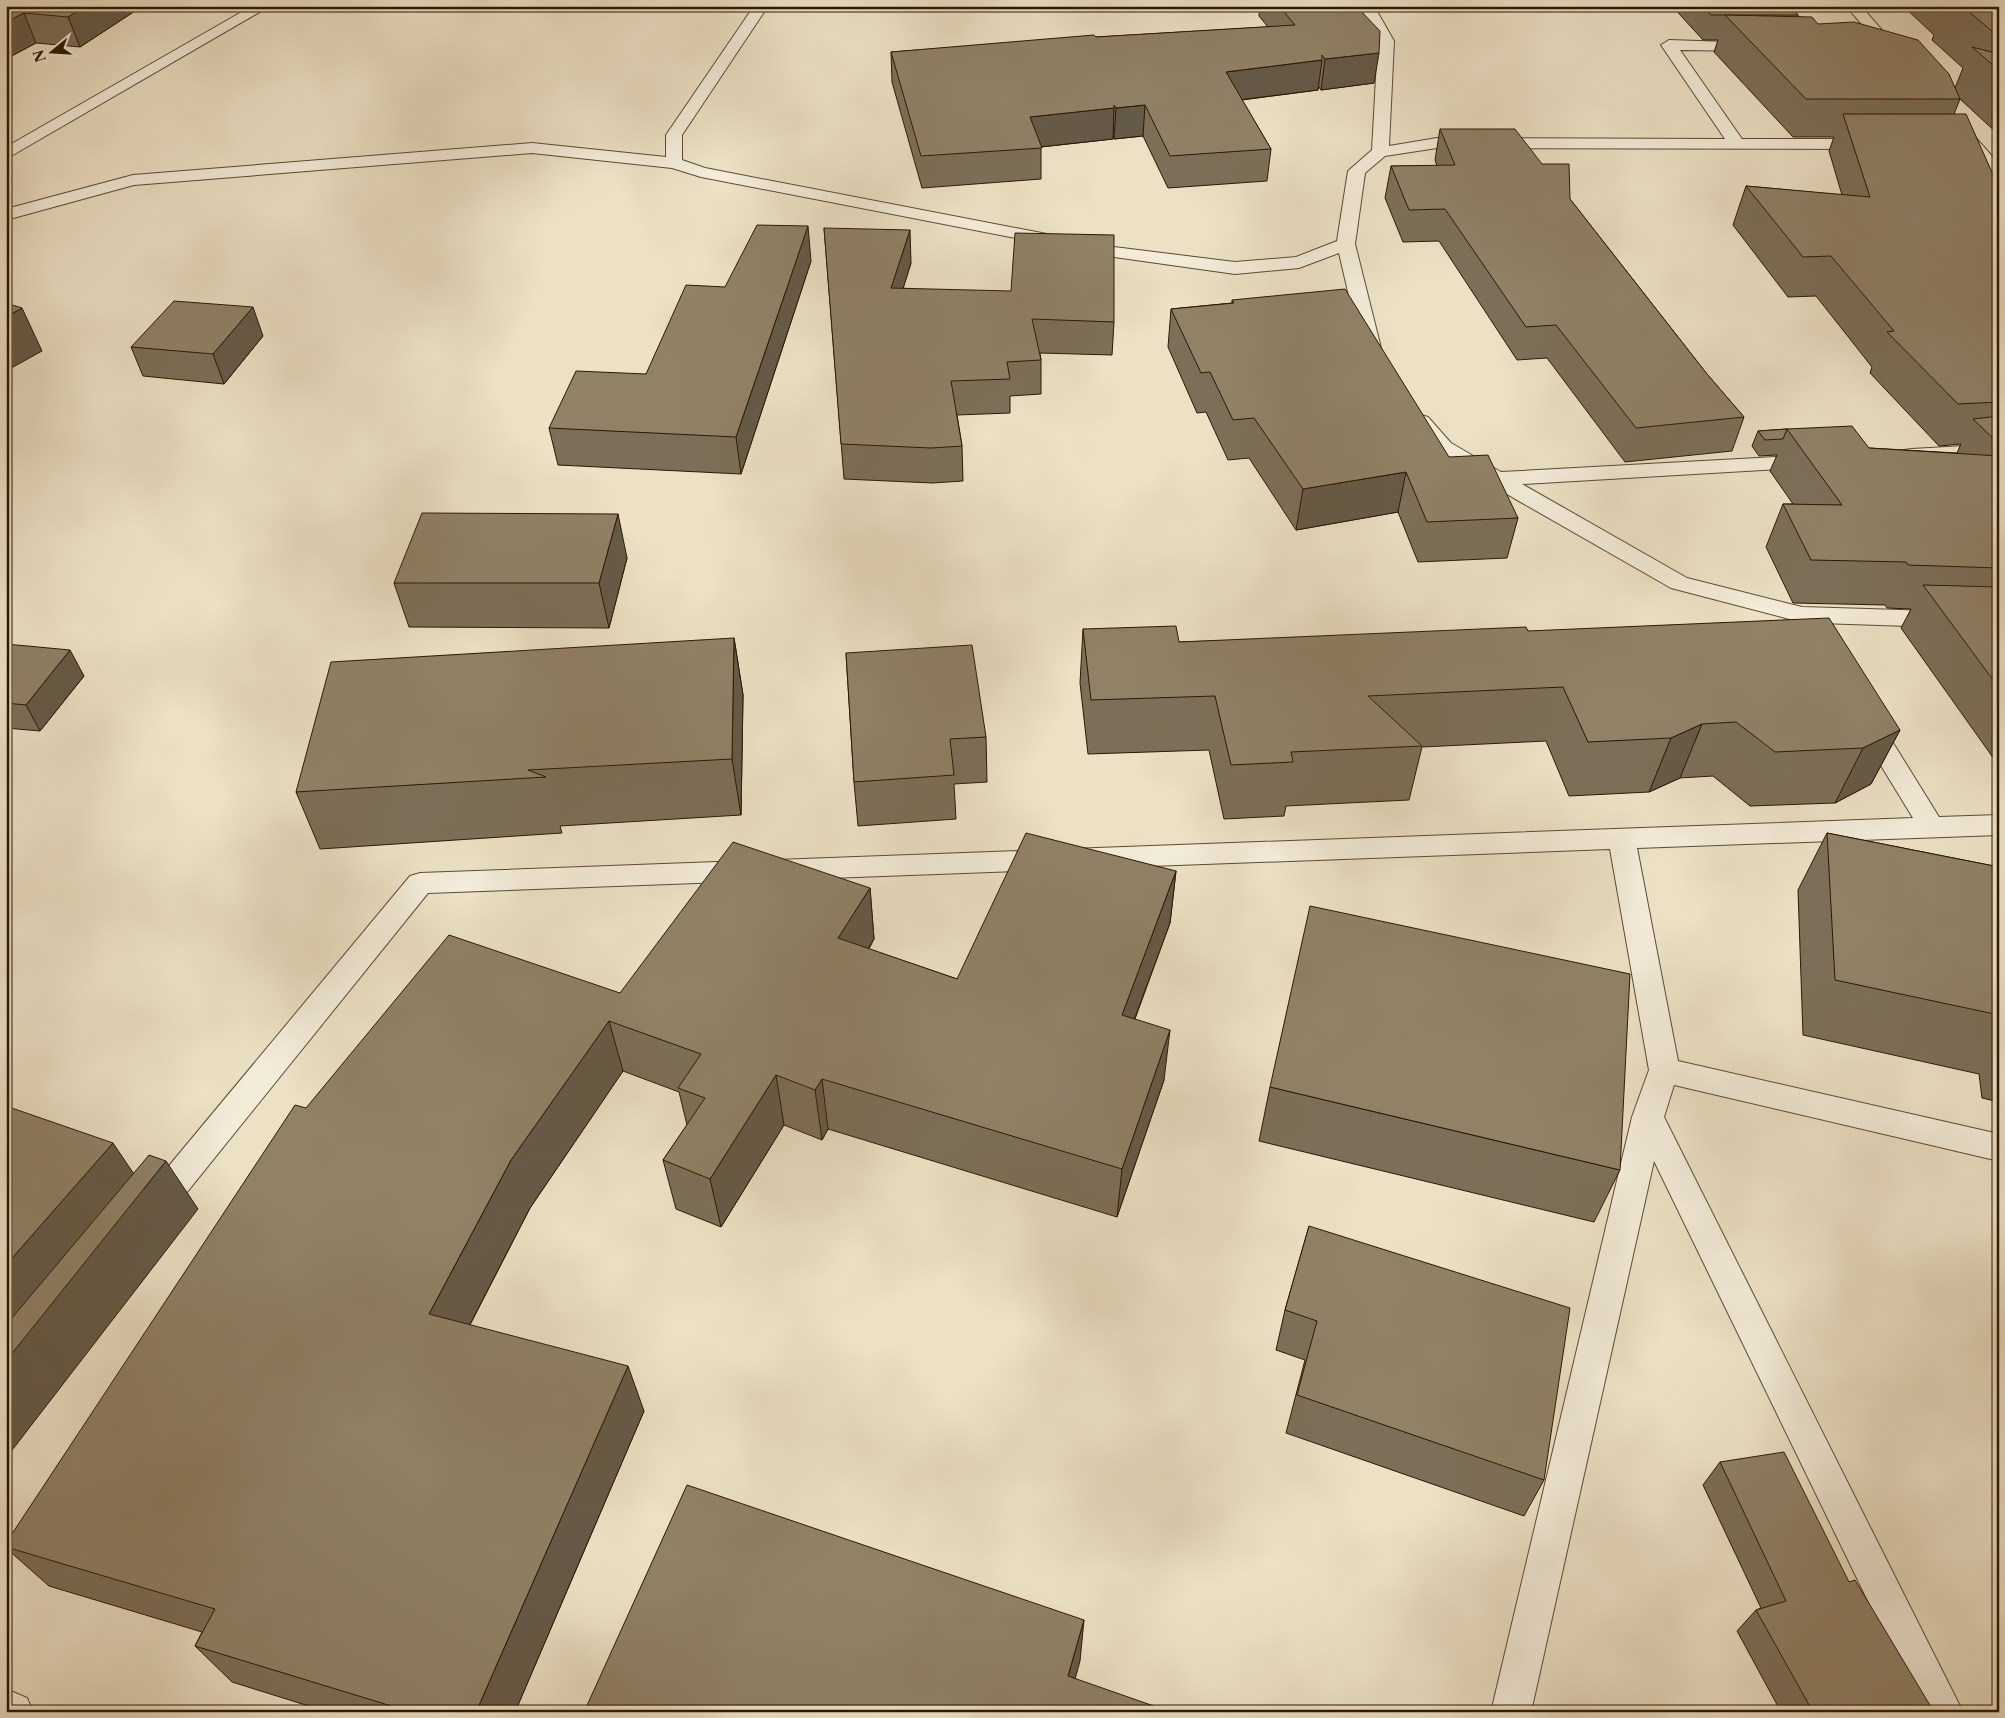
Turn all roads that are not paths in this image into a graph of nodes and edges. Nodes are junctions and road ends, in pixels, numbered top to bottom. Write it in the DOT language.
graph roads {
  1 [pos="263,6"];
  2 [pos="761,6"];
  3 [pos="1367,6"];
  4 [pos="1853,6"];
  5 [pos="1769,46"];
  6 [pos="1869,48"];
  7 [pos="1889,48"];
  8 [pos="1902,63"];
  9 [pos="1954,122"];
  10 [pos="1737,144"];
  11 [pos="1885,144"];
  12 [pos="1954,145"];
  13 [pos="1973,145"];
  14 [pos="1380,152"];
  15 [pos="6,154"];
  16 [pos="674,162"];
  17 [pos="1999,174"];
  18 [pos="6,215"];
  19 [pos="1346,244"];
  20 [pos="1381,370"];
  21 [pos="1406,402"];
  22 [pos="1999,450"];
  23 [pos="1890,456"];
  24 [pos="1831,460"];
  25 [pos="1496,479"];
  26 [pos="1802,616"];
  27 [pos="1999,621"];
  28 [pos="1833,666"];
  29 [pos="1859,709"];
  30 [pos="1999,825"];
  31 [pos="1932,828"];
  32 [pos="1622,839"];
  33 [pos="1664,1070"];
  34 [pos="1648,1117"];
  35 [pos="1999,1148"];
  36 [pos="138,1228"];
  37 [pos="6,1709"];
  38 [pos="13,1712"];
  39 [pos="1511,1712"];
  40 [pos="1943,1712"];
  1 -- 15 [label="street"];
  2 -- 16 [label="street"];
  3 -- 14 [label="street"];
  4 -- 7 [label="street"];
  5 -- 10 [label="street"];
  6 -- 7 [label="street"];
  7 -- 8 [label="street"];
  9 -- 13 [label="street"];
  10 -- 11 [label="street"];
  10 -- 14 [label="street"];
  12 -- 13 [label="street"];
  13 -- 17 [label="street"];
  14 -- 19 [label="street"];
  16 -- 18 [label="street"];
  16 -- 19 [label="street"];
  19 -- 20 [label="street"];
  21 -- 25 [label="street"];
  22 -- 23 [label="street"];
  24 -- 25 [label="street"];
  25 -- 26 [label="street"];
  26 -- 27 [label="street"];
  26 -- 28 [label="street"];
  29 -- 31 [label="street"];
  30 -- 31 [label="street"];
  31 -- 32 [label="street"];
  32 -- 33 [label="street"];
  32 -- 36 [label="street"];
  33 -- 34 [label="street"];
  33 -- 35 [label="street"];
  34 -- 39 [label="street"];
  34 -- 40 [label="street"];
  37 -- 38 [label="street"];
}
